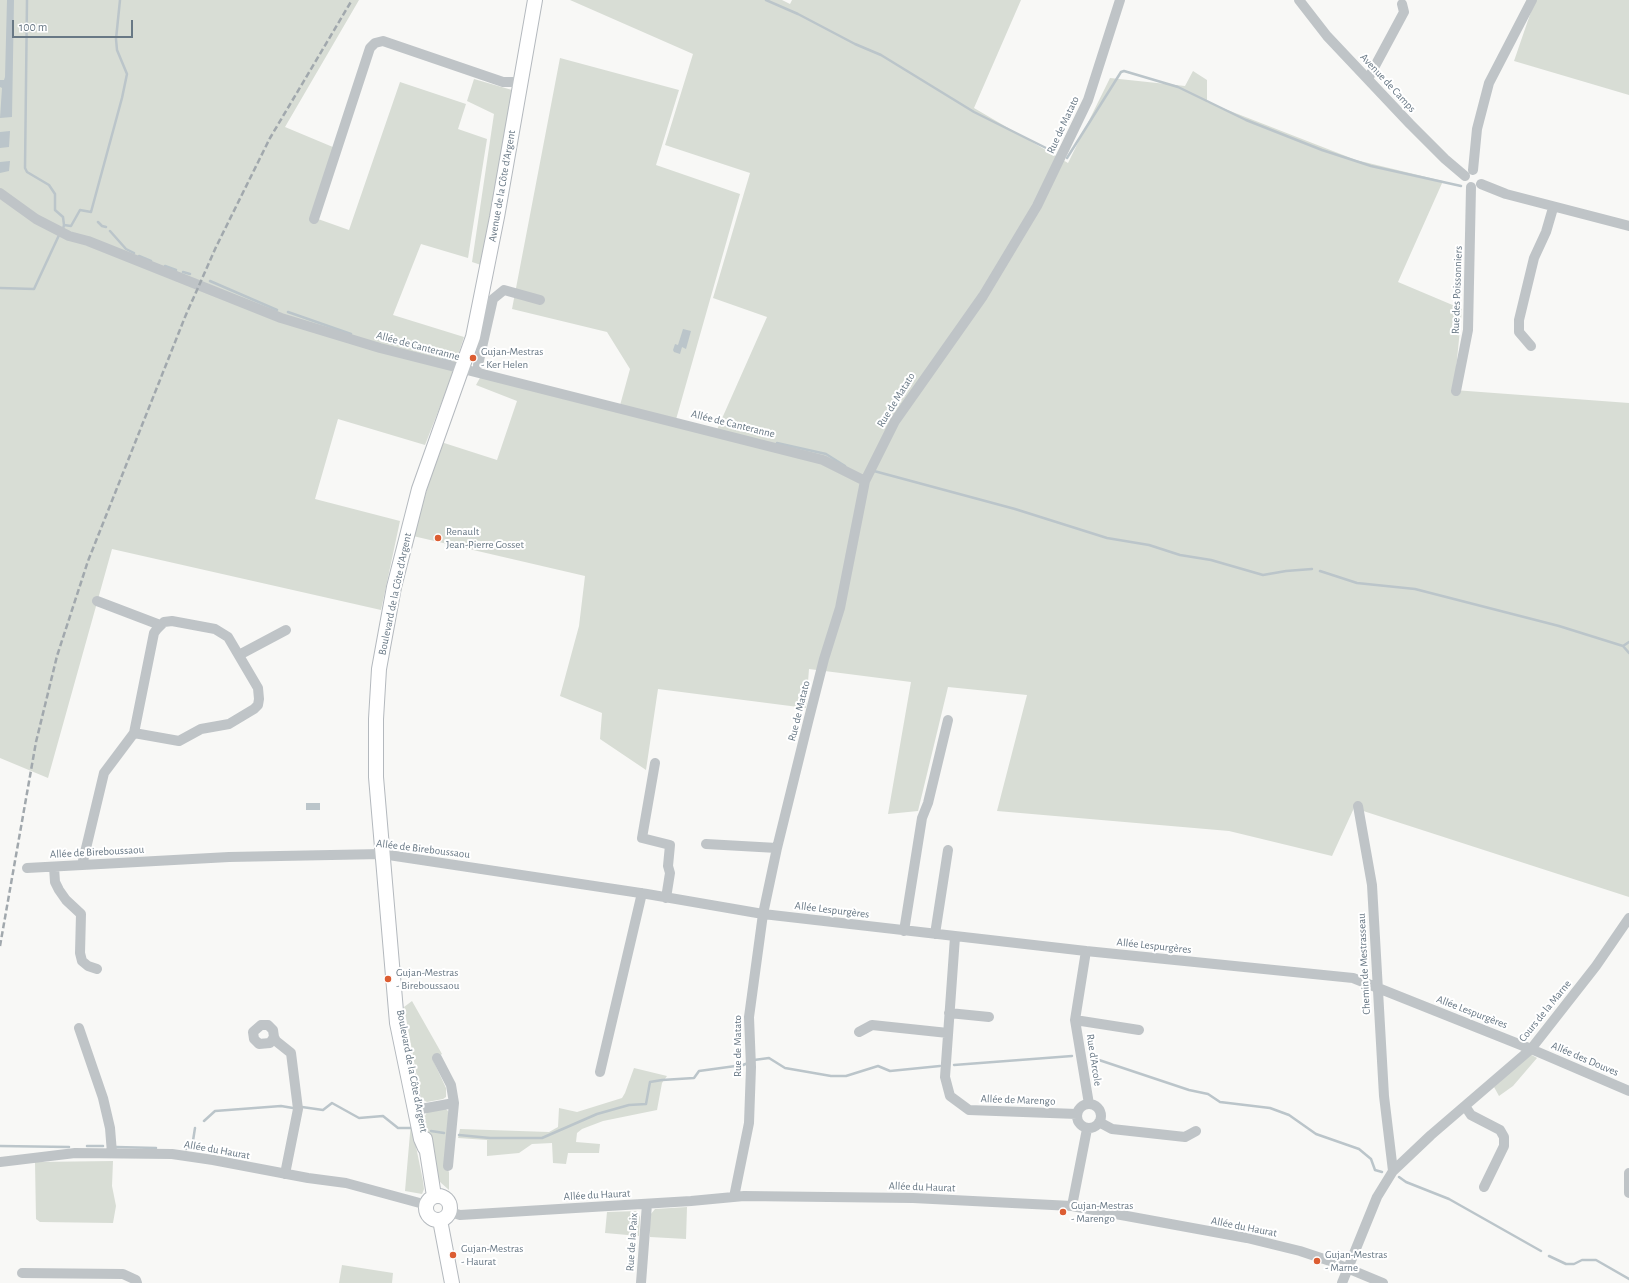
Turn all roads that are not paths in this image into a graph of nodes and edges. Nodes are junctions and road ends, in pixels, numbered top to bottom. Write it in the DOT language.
graph roads {
  1 [pos="535,0"];
  2 [pos="1120,0"];
  3 [pos="1299,0"];
  4 [pos="1532,0"];
  5 [pos="1402,4"];
  6 [pos="1368,79"];
  7 [pos="520,82"];
  8 [pos="1469,173"];
  9 [pos="1476,186"];
  10 [pos="0,193"];
  11 [pos="1553,208"];
  12 [pos="314,219"];
  13 [pos="1629,226"];
  14 [pos="487,298"];
  15 [pos="540,300"];
  16 [pos="1530,346"];
  17 [pos="478,365"];
  18 [pos="462,370"];
  19 [pos="1456,391"];
  20 [pos="865,481"];
  21 [pos="97,601"];
  22 [pos="160,625"];
  23 [pos="286,630"];
  24 [pos="239,655"];
  25 [pos="948,720"];
  26 [pos="134,733"];
  27 [pos="655,763"];
  28 [pos="1358,806"];
  29 [pos="706,844"];
  30 [pos="777,848"];
  31 [pos="948,850"];
  32 [pos="382,854"];
  33 [pos="82,865"];
  34 [pos="54,867"];
  35 [pos="27,868"];
  36 [pos="642,893"];
  37 [pos="666,898"];
  38 [pos="763,914"];
  39 [pos="1629,918"];
  40 [pos="904,931"];
  41 [pos="935,934"];
  42 [pos="955,936"];
  43 [pos="1086,951"];
  44 [pos="97,969"];
  45 [pos="1377,988"];
  46 [pos="949,1013"];
  47 [pos="989,1017"];
  48 [pos="1075,1020"];
  49 [pos="79,1028"];
  50 [pos="1139,1030"];
  51 [pos="859,1032"];
  52 [pos="948,1033"];
  53 [pos="274,1037"];
  54 [pos="1531,1049"];
  55 [pos="437,1058"];
  56 [pos="600,1072"];
  57 [pos="1629,1091"];
  58 [pos="454,1103"];
  59 [pos="1089,1104"];
  60 [pos="1465,1106"];
  61 [pos="418,1110"];
  62 [pos="1077,1114"];
  63 [pos="1099,1122"];
  64 [pos="1087,1129"];
  65 [pos="1196,1130"];
  66 [pos="112,1153"];
  67 [pos="0,1162"];
  68 [pos="448,1166"];
  69 [pos="1393,1171"];
  70 [pos="1629,1173"];
  71 [pos="285,1174"];
  72 [pos="1484,1188"];
  73 [pos="1629,1193"];
  74 [pos="734,1196"];
  75 [pos="430,1200"];
  76 [pos="647,1204"];
  77 [pos="1072,1206"];
  78 [pos="445,1216"];
  79 [pos="1347,1269"];
  80 [pos="22,1273"];
  81 [pos="53,1274"];
  82 [pos="48,1283"];
  83 [pos="137,1283"];
  84 [pos="452,1283"];
  85 [pos="641,1283"];
  86 [pos="1342,1283"];
  87 [pos="1383,1283"];
  1 -- 7 [label="main road, Avenue de la Côte d'Argent"];
  2 -- 20 [label="street, Rue de Matato"];
  3 -- 6 [label="street, Avenue de Camps"];
  4 -- 8 [label="street"];
  5 -- 6 [label="street"];
  6 -- 8 [label="street, Avenue de Camps"];
  7 -- 12 [label="street"];
  7 -- 14 [label="main road, Avenue de la Côte d'Argent"];
  8 -- 9 [label="street"];
  8 -- 9 [label="street"];
  9 -- 11 [label="street"];
  9 -- 19 [label="street, Rue des Poissonniers"];
  10 -- 18 [label="street, Allée de Canteranne"];
  11 -- 13 [label="street"];
  11 -- 16 [label="street"];
  14 -- 15 [label="street"];
  14 -- 17 [label="street"];
  14 -- 18 [label="main road, Avenue de la Côte d'Argent"];
  18 -- 20 [label="street, Allée de Canteranne"];
  18 -- 32 [label="main road, Boulevard de la Côte d'Argent"];
  20 -- 30 [label="street, Rue de Matato"];
  21 -- 22 [label="street"];
  22 -- 24 [label="street"];
  22 -- 26 [label="street"];
  23 -- 24 [label="street"];
  24 -- 26 [label="street"];
  25 -- 40 [label="street"];
  26 -- 33 [label="street"];
  27 -- 37 [label="street"];
  28 -- 45 [label="street, Chemin de Mestrasseau"];
  29 -- 30 [label="street"];
  30 -- 38 [label="street, Rue de Matato"];
  31 -- 41 [label="street"];
  32 -- 33 [label="street, Allée de Bireboussaou"];
  32 -- 36 [label="street, Allée de Bireboussaou"];
  32 -- 61 [label="main road, Boulevard de la Côte d'Argent"];
  33 -- 34 [label="street, Allée de Bireboussaou"];
  34 -- 35 [label="street, Allée de Bireboussaou"];
  34 -- 44 [label="street"];
  36 -- 37 [label="street, Allée de Bireboussaou"];
  36 -- 56 [label="street"];
  37 -- 38 [label="street, Allée de Bireboussaou"];
  38 -- 40 [label="street, Allée Lespurgères"];
  38 -- 74 [label="street, Rue de Matato"];
  39 -- 54 [label="street, Cours de la Marne"];
  40 -- 41 [label="street, Allée Lespurgères"];
  41 -- 42 [label="street, Allée Lespurgères"];
  42 -- 43 [label="street, Allée Lespurgères"];
  42 -- 46 [label="street, Allée de Marengo"];
  43 -- 45 [label="street, Allée Lespurgères"];
  43 -- 48 [label="street, Rue d'Arcole"];
  45 -- 54 [label="street, Allée Lespurgères"];
  45 -- 69 [label="street, Chemin de Mestrasseau"];
  46 -- 47 [label="street"];
  46 -- 52 [label="street, Allée de Marengo"];
  48 -- 50 [label="street, Rue d'Arcole"];
  48 -- 59 [label="street, Rue d'Arcole"];
  49 -- 66 [label="street"];
  51 -- 52 [label="street"];
  52 -- 62 [label="street, Allée de Marengo"];
  53 -- 71 [label="street"];
  54 -- 57 [label="street, Allée des Douves"];
  54 -- 60 [label="street, Cours de la Marne"];
  55 -- 58 [label="street"];
  58 -- 61 [label="street"];
  58 -- 68 [label="street"];
  59 -- 62 [label="street"];
  59 -- 63 [label="street"];
  60 -- 69 [label="street, Cours de la Marne"];
  60 -- 72 [label="street"];
  61 -- 75 [label="main road, Boulevard de la Côte d'Argent"];
  62 -- 64 [label="street"];
  63 -- 64 [label="street"];
  63 -- 65 [label="street"];
  64 -- 77 [label="street"];
  66 -- 67 [label="street, Allée du Haurat"];
  66 -- 71 [label="street, Allée du Haurat"];
  69 -- 79 [label="street, Cours de la Marne"];
  70 -- 73 [label="street"];
  71 -- 75 [label="street, Allée du Haurat"];
  74 -- 76 [label="street, Allée du Haurat"];
  74 -- 77 [label="street, Allée du Haurat"];
  75 -- 78 [label="main road"];
  75 -- 78 [label="main road"];
  76 -- 78 [label="street, Allée du Haurat"];
  76 -- 85 [label="street, Rue de la Paix"];
  77 -- 79 [label="street, Allée du Haurat"];
  78 -- 84 [label="main road"];
  79 -- 86 [label="street, Cours de la Marne"];
  79 -- 87 [label="street, Allée du Haurat"];
  80 -- 81 [label="street"];
  81 -- 82 [label="street"];
  81 -- 83 [label="street"];
}
